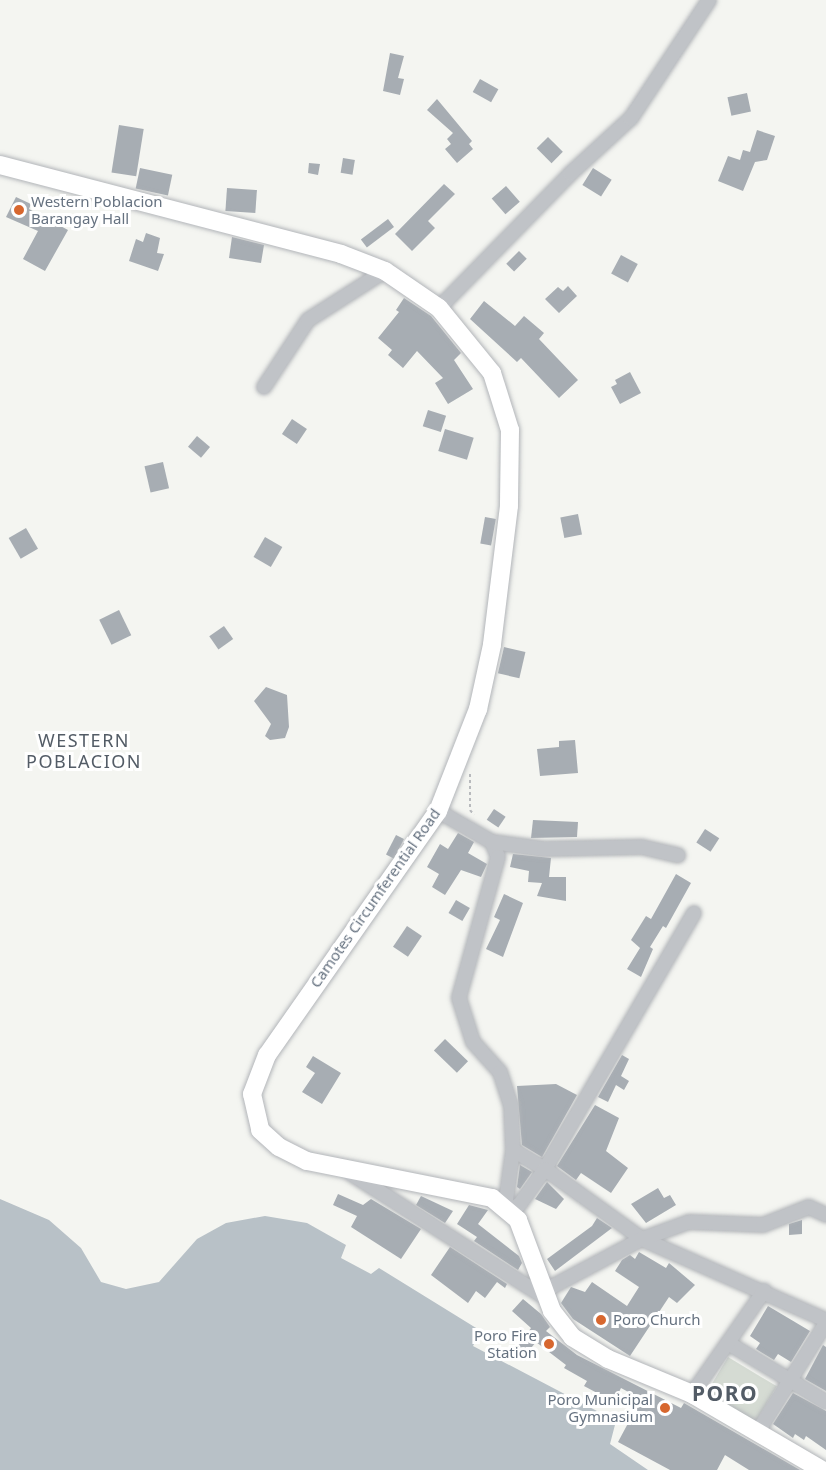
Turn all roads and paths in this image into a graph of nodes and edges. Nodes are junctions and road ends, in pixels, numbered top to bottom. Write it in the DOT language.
graph roads {
  1 [pos="709,0"];
  2 [pos="0,165"];
  3 [pos="385,271"];
  4 [pos="439,308"];
  5 [pos="264,387"];
  6 [pos="471,766"];
  7 [pos="438,811"];
  8 [pos="476,817"];
  9 [pos="492,842"];
  10 [pos="678,855"];
  11 [pos="694,913"];
  12 [pos="513,1150"];
  13 [pos="344,1169"];
  14 [pos="545,1169"];
  15 [pos="507,1209"];
  16 [pos="826,1215"];
  17 [pos="642,1239"];
  18 [pos="764,1292"];
  19 [pos="546,1295"];
  20 [pos="826,1322"];
  21 [pos="728,1343"];
  22 [pos="791,1380"];
  23 [pos="692,1394"];
  24 [pos="826,1402"];
  25 [pos="757,1433"];
  26 [pos="822,1470"];
  1 -- 4 [label="street"];
  2 -- 3 [label="main road, Camotes Circumferential Road"];
  3 -- 4 [label="main road, Camotes Circumferential Road"];
  3 -- 5 [label="street"];
  4 -- 7 [label="main road, Camotes Circumferential Road"];
  6 -- 8 [label="path"];
  7 -- 9 [label="street"];
  7 -- 13 [label="main road, Camotes Circumferential Road"];
  9 -- 10 [label="street"];
  9 -- 12 [label="street"];
  11 -- 14 [label="street"];
  12 -- 14 [label="street"];
  12 -- 15 [label="street"];
  13 -- 15 [label="main road, Camotes Circumferential Road"];
  13 -- 19 [label="street"];
  14 -- 15 [label="street"];
  14 -- 17 [label="street"];
  15 -- 19 [label="main road, Camotes Circumferential Road"];
  16 -- 17 [label="street"];
  17 -- 18 [label="street"];
  17 -- 19 [label="street"];
  18 -- 20 [label="street"];
  18 -- 21 [label="street"];
  19 -- 23 [label="main road, Camotes Circumferential Road"];
  20 -- 22 [label="street"];
  21 -- 22 [label="street"];
  21 -- 23 [label="street"];
  22 -- 24 [label="street"];
  22 -- 25 [label="street"];
  23 -- 25 [label="main road, Camotes Circumferential Road"];
  25 -- 26 [label="main road, Camotes Circumferential Road"];
}
